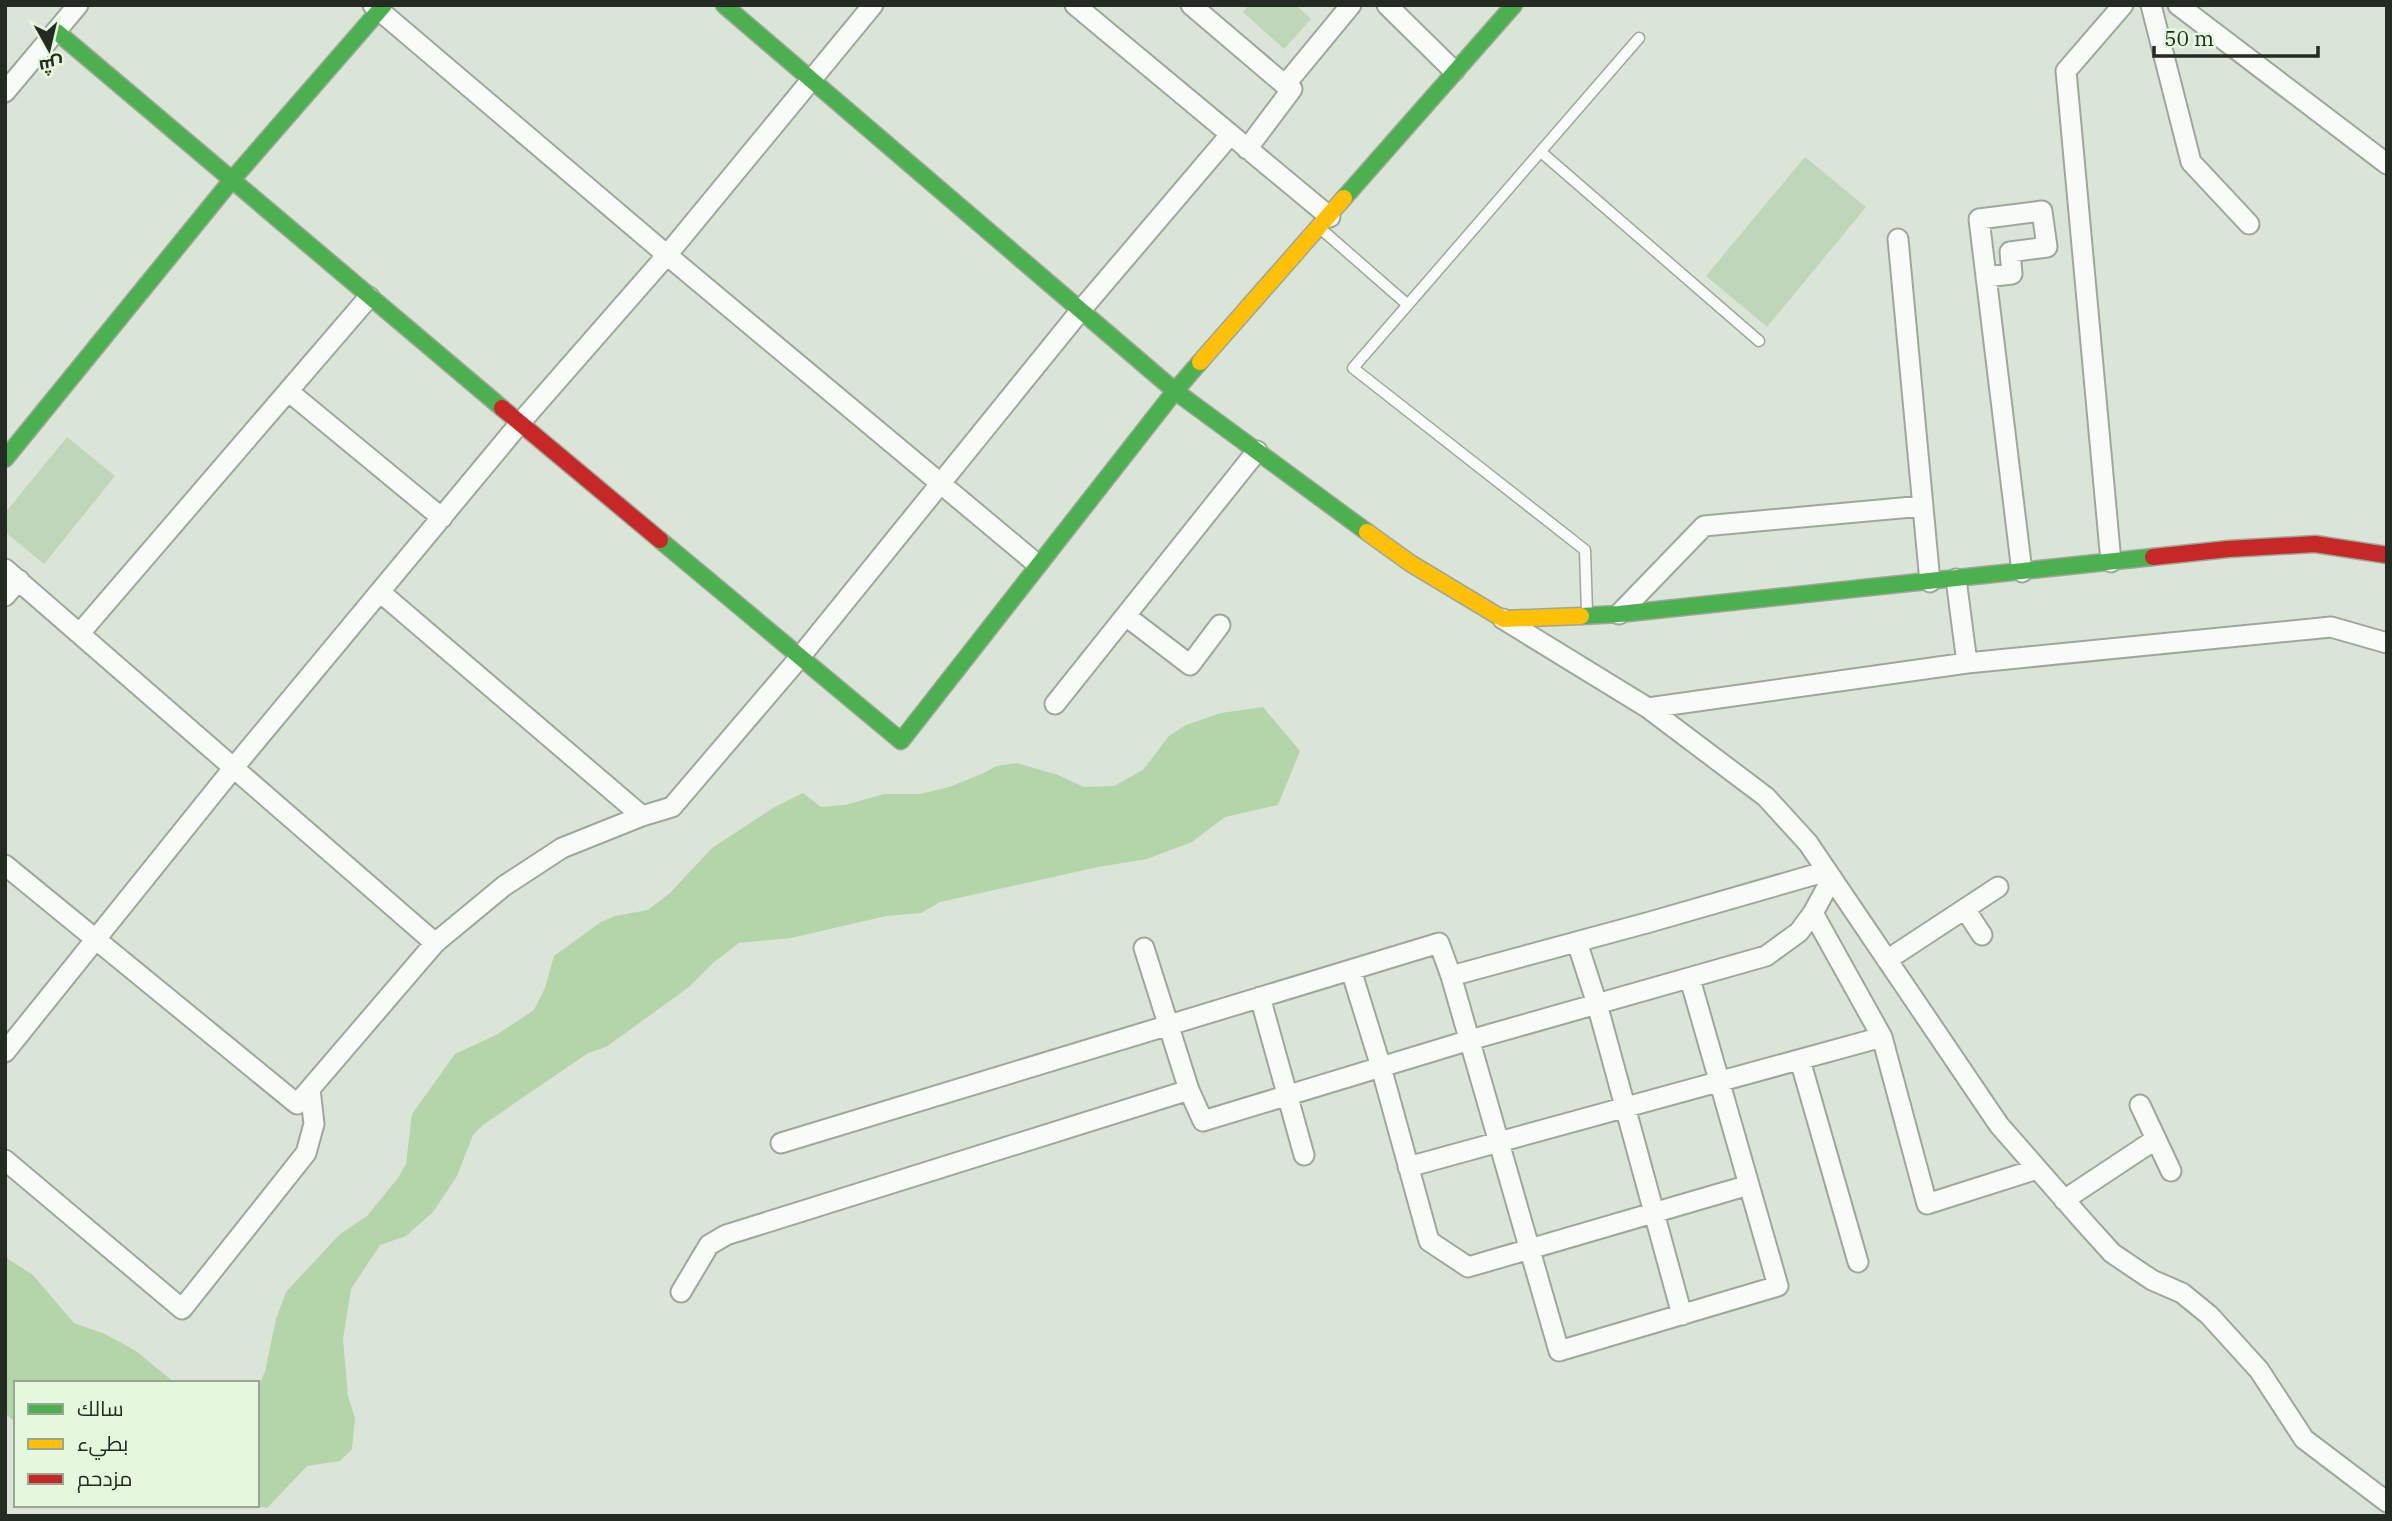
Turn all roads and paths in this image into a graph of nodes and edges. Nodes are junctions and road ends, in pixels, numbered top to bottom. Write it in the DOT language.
graph roads {
  1 [pos="78,5"];
  2 [pos="724,5"];
  3 [pos="873,5"];
  4 [pos="1074,5"];
  5 [pos="1191,5"];
  6 [pos="1351,5"];
  7 [pos="1387,5"];
  8 [pos="1514,5"];
  9 [pos="2123,5"];
  10 [pos="2151,5"];
  11 [pos="2178,5"];
  12 [pos="379,7"];
  13 [pos="57,32"];
  14 [pos="1639,38"];
  15 [pos="1454,71"];
  16 [pos="812,79"];
  17 [pos="1285,85"];
  18 [pos="5,92"];
  19 [pos="1230,135"];
  20 [pos="1247,149"];
  21 [pos="1541,152"];
  22 [pos="2387,164"];
  23 [pos="231,181"];
  24 [pos="1325,223"];
  25 [pos="2249,224"];
  26 [pos="1898,239"];
  27 [pos="667,255"];
  28 [pos="1986,277"];
  29 [pos="369,297"];
  30 [pos="1408,305"];
  31 [pos="1081,310"];
  32 [pos="1759,341"];
  33 [pos="288,391"];
  34 [pos="1175,391"];
  35 [pos="520,423"];
  36 [pos="1257,451"];
  37 [pos="5,459"];
  38 [pos="941,484"];
  39 [pos="1923,506"];
  40 [pos="442,518"];
  41 [pos="2387,555"];
  42 [pos="2111,562"];
  43 [pos="1037,564"];
  44 [pos="2022,572"];
  45 [pos="12,574"];
  46 [pos="1956,579"];
  47 [pos="1930,582"];
  48 [pos="380,592"];
  49 [pos="5,596"];
  50 [pos="1587,614"];
  51 [pos="1619,614"];
  52 [pos="1126,616"];
  53 [pos="1503,619"];
  54 [pos="1220,625"];
  55 [pos="80,633"];
  56 [pos="2387,643"];
  57 [pos="800,657"];
  58 [pos="1967,663"];
  59 [pos="1055,704"];
  60 [pos="1648,708"];
  61 [pos="235,766"];
  62 [pos="642,816"];
  63 [pos="5,865"];
  64 [pos="1830,875"];
  65 [pos="1998,887"];
  66 [pos="1965,909"];
  67 [pos="1813,913"];
  68 [pos="1982,935"];
  69 [pos="96,939"];
  70 [pos="1577,942"];
  71 [pos="435,943"];
  72 [pos="1144,948"];
  73 [pos="1887,960"];
  74 [pos="1351,970"];
  75 [pos="1451,976"];
  76 [pos="1690,979"];
  77 [pos="1260,997"];
  78 [pos="1597,1004"];
  79 [pos="1169,1025"];
  80 [pos="1882,1037"];
  81 [pos="1469,1040"];
  82 [pos="5,1052"];
  83 [pos="1800,1060"];
  84 [pos="1381,1067"];
  85 [pos="1719,1081"];
  86 [pos="310,1089"];
  87 [pos="1189,1090"];
  88 [pos="1287,1096"];
  89 [pos="2140,1105"];
  90 [pos="1625,1106"];
  91 [pos="2156,1139"];
  92 [pos="1498,1141"];
  93 [pos="781,1143"];
  94 [pos="1304,1155"];
  95 [pos="5,1160"];
  96 [pos="1408,1167"];
  97 [pos="2037,1169"];
  98 [pos="2171,1171"];
  99 [pos="1749,1185"];
  100 [pos="2064,1200"];
  101 [pos="1654,1212"];
  102 [pos="1530,1248"];
  103 [pos="1858,1262"];
  104 [pos="681,1292"];
  105 [pos="1682,1315"];
  106 [pos="2387,1502"];
  1 -- 13 [label="street"];
  2 -- 16 [label="street"];
  3 -- 16 [label="street"];
  4 -- 19 [label="street"];
  5 -- 17 [label="street"];
  6 -- 17 [label="street"];
  7 -- 15 [label="street"];
  8 -- 15 [label="street"];
  9 -- 42 [label="street"];
  10 -- 25 [label="street"];
  11 -- 22 [label="street"];
  12 -- 23 [label="street"];
  12 -- 27 [label="street"];
  13 -- 18 [label="street"];
  13 -- 23 [label="street"];
  14 -- 21 [label="lane"];
  15 -- 24 [label="street"];
  16 -- 27 [label="street"];
  16 -- 31 [label="street"];
  17 -- 20 [label="street"];
  19 -- 20 [label="street"];
  19 -- 31 [label="street"];
  20 -- 24 [label="street"];
  21 -- 30 [label="lane"];
  21 -- 32 [label="lane"];
  23 -- 29 [label="street"];
  23 -- 37 [label="street"];
  24 -- 30 [label="lane"];
  24 -- 34 [label="street"];
  26 -- 39 [label="street"];
  27 -- 35 [label="street"];
  27 -- 38 [label="street"];
  28 -- 28 [label="street"];
  28 -- 44 [label="street"];
  29 -- 33 [label="street"];
  29 -- 35 [label="street"];
  30 -- 50 [label="lane"];
  31 -- 34 [label="street"];
  31 -- 38 [label="street"];
  33 -- 40 [label="street"];
  33 -- 55 [label="street"];
  34 -- 36 [label="street"];
  34 -- 43 [label="street"];
  35 -- 40 [label="street"];
  35 -- 57 [label="street"];
  36 -- 52 [label="street"];
  36 -- 53 [label="street"];
  38 -- 43 [label="street"];
  38 -- 57 [label="street"];
  39 -- 47 [label="street"];
  39 -- 51 [label="street"];
  40 -- 48 [label="street"];
  41 -- 42 [label="street"];
  42 -- 44 [label="street"];
  43 -- 57 [label="street"];
  44 -- 46 [label="street"];
  45 -- 49 [label="street"];
  45 -- 55 [label="street"];
  46 -- 47 [label="street"];
  46 -- 58 [label="street"];
  47 -- 51 [label="street"];
  48 -- 61 [label="street"];
  48 -- 62 [label="street"];
  50 -- 51 [label="street"];
  50 -- 53 [label="street"];
  52 -- 54 [label="street"];
  52 -- 59 [label="street"];
  53 -- 60 [label="street"];
  55 -- 61 [label="street"];
  56 -- 58 [label="street"];
  57 -- 62 [label="street"];
  58 -- 60 [label="street"];
  60 -- 64 [label="street"];
  61 -- 69 [label="street"];
  61 -- 71 [label="street"];
  62 -- 71 [label="street"];
  63 -- 69 [label="street"];
  64 -- 67 [label="street"];
  64 -- 70 [label="street"];
  64 -- 73 [label="street"];
  65 -- 66 [label="street"];
  66 -- 68 [label="street"];
  66 -- 73 [label="street"];
  67 -- 76 [label="street"];
  67 -- 80 [label="street"];
  69 -- 82 [label="street"];
  69 -- 86 [label="street"];
  70 -- 75 [label="street"];
  70 -- 78 [label="street"];
  71 -- 86 [label="street"];
  72 -- 79 [label="street"];
  73 -- 97 [label="street"];
  74 -- 75 [label="street"];
  74 -- 77 [label="street"];
  74 -- 84 [label="street"];
  75 -- 81 [label="street"];
  76 -- 78 [label="street"];
  76 -- 85 [label="street"];
  77 -- 79 [label="street"];
  77 -- 88 [label="street"];
  78 -- 81 [label="street"];
  78 -- 90 [label="street"];
  79 -- 87 [label="street"];
  79 -- 93 [label="street"];
  80 -- 83 [label="street"];
  80 -- 97 [label="street"];
  81 -- 84 [label="street"];
  81 -- 92 [label="street"];
  83 -- 85 [label="street"];
  83 -- 103 [label="street"];
  84 -- 88 [label="street"];
  84 -- 96 [label="street"];
  85 -- 90 [label="street"];
  85 -- 99 [label="street"];
  86 -- 95 [label="street"];
  87 -- 88 [label="street"];
  87 -- 104 [label="street"];
  88 -- 94 [label="street"];
  89 -- 91 [label="street"];
  90 -- 92 [label="street"];
  90 -- 101 [label="street"];
  91 -- 98 [label="street"];
  91 -- 100 [label="street"];
  92 -- 96 [label="street"];
  92 -- 102 [label="street"];
  96 -- 102 [label="street"];
  97 -- 100 [label="street"];
  99 -- 101 [label="street"];
  99 -- 105 [label="street"];
  100 -- 106 [label="street"];
  101 -- 102 [label="street"];
  101 -- 105 [label="street"];
  102 -- 105 [label="street"];
}
